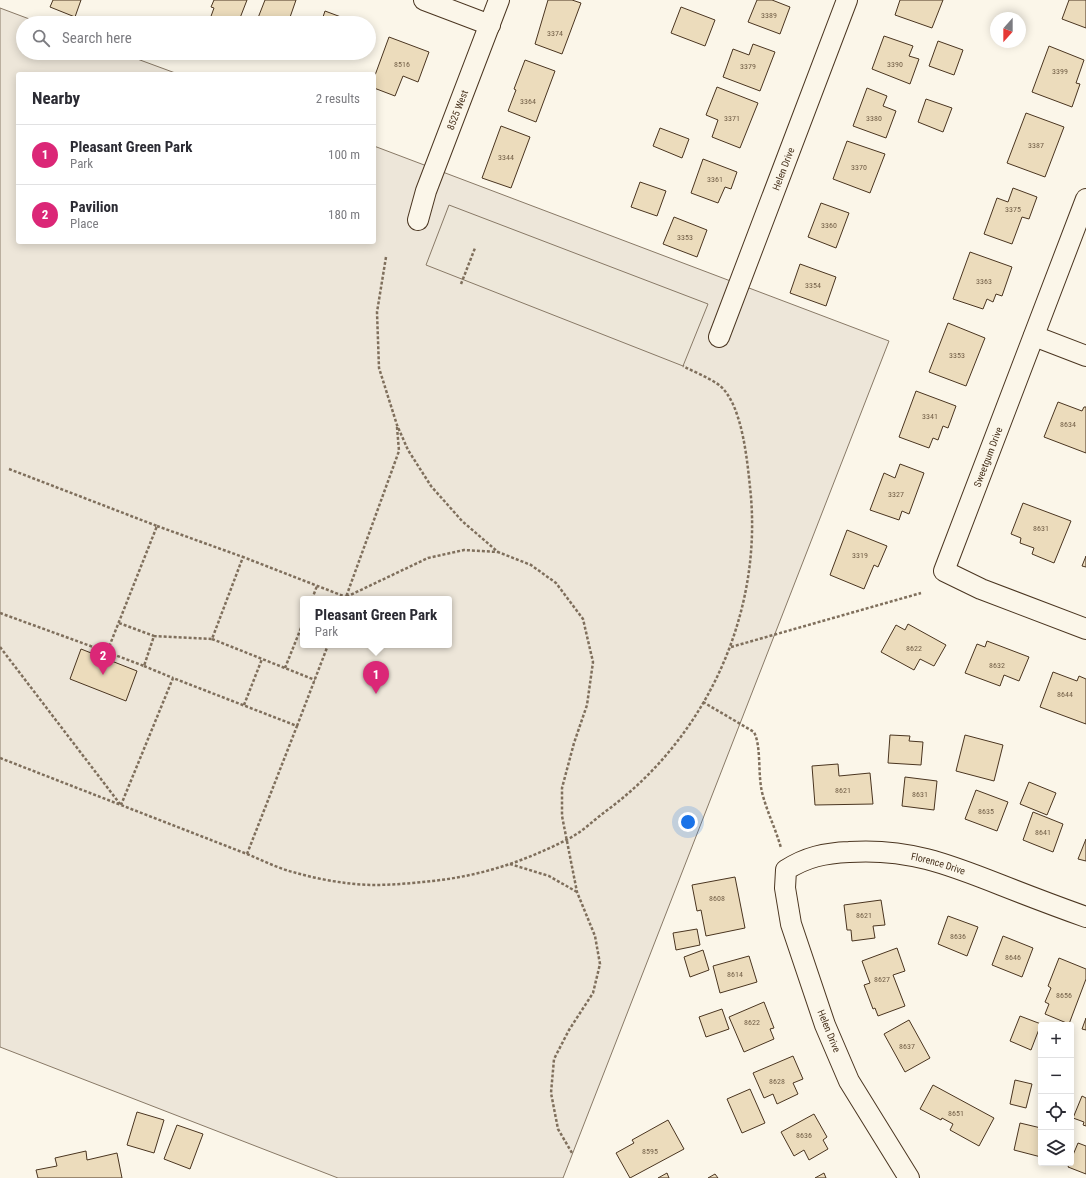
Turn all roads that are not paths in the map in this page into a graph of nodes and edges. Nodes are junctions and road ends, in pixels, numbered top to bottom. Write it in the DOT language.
graph roads {
  1 [pos="424,0"];
  2 [pos="499,0"];
  3 [pos="847,0"];
  4 [pos="490,25"];
  5 [pos="1086,199"];
  6 [pos="418,220"];
  7 [pos="719,336"];
  8 [pos="1034,336"];
  9 [pos="1086,356"];
  10 [pos="1086,629"];
  11 [pos="786,870"];
  12 [pos="1086,917"];
  13 [pos="909,1178"];
  1 -- 4 [label="street"];
  2 -- 4 [label="street, 8525 West"];
  3 -- 7 [label="street, Helen Drive"];
  4 -- 6 [label="street, 8525 West"];
  5 -- 8 [label="street, Sweetgum Drive"];
  8 -- 9 [label="street"];
  8 -- 10 [label="street, Sweetgum Drive"];
  11 -- 12 [label="street, Florence Drive"];
  11 -- 13 [label="street, Helen Drive"];
}
